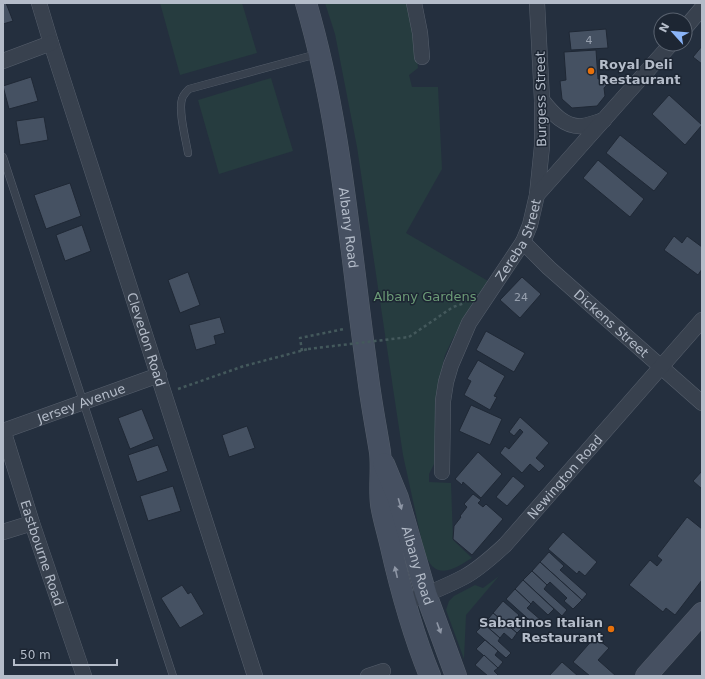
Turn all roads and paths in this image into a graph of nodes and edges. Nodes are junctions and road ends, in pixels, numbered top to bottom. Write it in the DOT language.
graph roads {
  1 [pos="39,3"];
  2 [pos="306,3"];
  3 [pos="414,3"];
  4 [pos="537,3"];
  5 [pos="702,8"];
  6 [pos="693,19"];
  7 [pos="51,43"];
  8 [pos="664,52"];
  9 [pos="320,54"];
  10 [pos="422,57"];
  11 [pos="3,61"];
  12 [pos="542,100"];
  13 [pos="604,120"];
  14 [pos="188,153"];
  15 [pos="3,157"];
  16 [pos="537,195"];
  17 [pos="523,242"];
  18 [pos="485,298"];
  19 [pos="702,320"];
  20 [pos="347,329"];
  21 [pos="302,351"];
  22 [pos="660,367"];
  23 [pos="159,375"];
  24 [pos="178,389"];
  25 [pos="84,402"];
  26 [pos="702,403"];
  27 [pos="3,430"];
  28 [pos="380,455"];
  29 [pos="442,472"];
  30 [pos="32,523"];
  31 [pos="3,532"];
  32 [pos="426,594"];
  33 [pos="404,603"];
  34 [pos="702,613"];
  35 [pos="383,671"];
  36 [pos="84,676"];
  37 [pos="173,676"];
  38 [pos="255,676"];
  39 [pos="368,676"];
  40 [pos="430,676"];
  41 [pos="456,676"];
  42 [pos="646,676"];
  1 -- 7 [label="street, Clevedon Road"];
  2 -- 9 [label="main road, Albany Road"];
  3 -- 10 [label="street"];
  4 -- 12 [label="street, Burgess Street"];
  5 -- 6 [label="street"];
  7 -- 11 [label="street"];
  7 -- 23 [label="street, Clevedon Road"];
  8 -- 13 [label="street, Zereba Street"];
  9 -- 14 [label="lane"];
  9 -- 28 [label="main road, Albany Road"];
  12 -- 13 [label="street"];
  12 -- 16 [label="street, Burgess Street"];
  13 -- 16 [label="street, Zereba Street"];
  15 -- 25 [label="lane"];
  16 -- 17 [label="street, Zereba Street"];
  17 -- 18 [label="street, Zereba Street"];
  17 -- 22 [label="street, Dickens Street"];
  18 -- 21 [label="path, bridge"];
  18 -- 29 [label="street, Zereba Street"];
  19 -- 22 [label="street, Newington Road"];
  20 -- 21 [label="path"];
  21 -- 24 [label="path"];
  22 -- 26 [label="street, Dickens Street"];
  22 -- 32 [label="street, Newington Road"];
  23 -- 25 [label="street, Jersey Avenue"];
  23 -- 38 [label="street, Clevedon Road"];
  25 -- 27 [label="street, Jersey Avenue"];
  25 -- 37 [label="lane"];
  27 -- 30 [label="street, Eastbourne Road"];
  28 -- 32 [label="main road, Albany Road, one-way"];
  33 -- 28 [label="main road, Albany Road, one-way"];
  30 -- 31 [label="street"];
  30 -- 36 [label="street, Eastbourne Road"];
  32 -- 33 [label="street, Newington Road"];
  32 -- 41 [label="main road, Albany Road, one-way"];
  33 -- 40 [label="main road, Albany Road"];
  34 -- 42 [label="main road"];
  35 -- 39 [label="street"];
}
